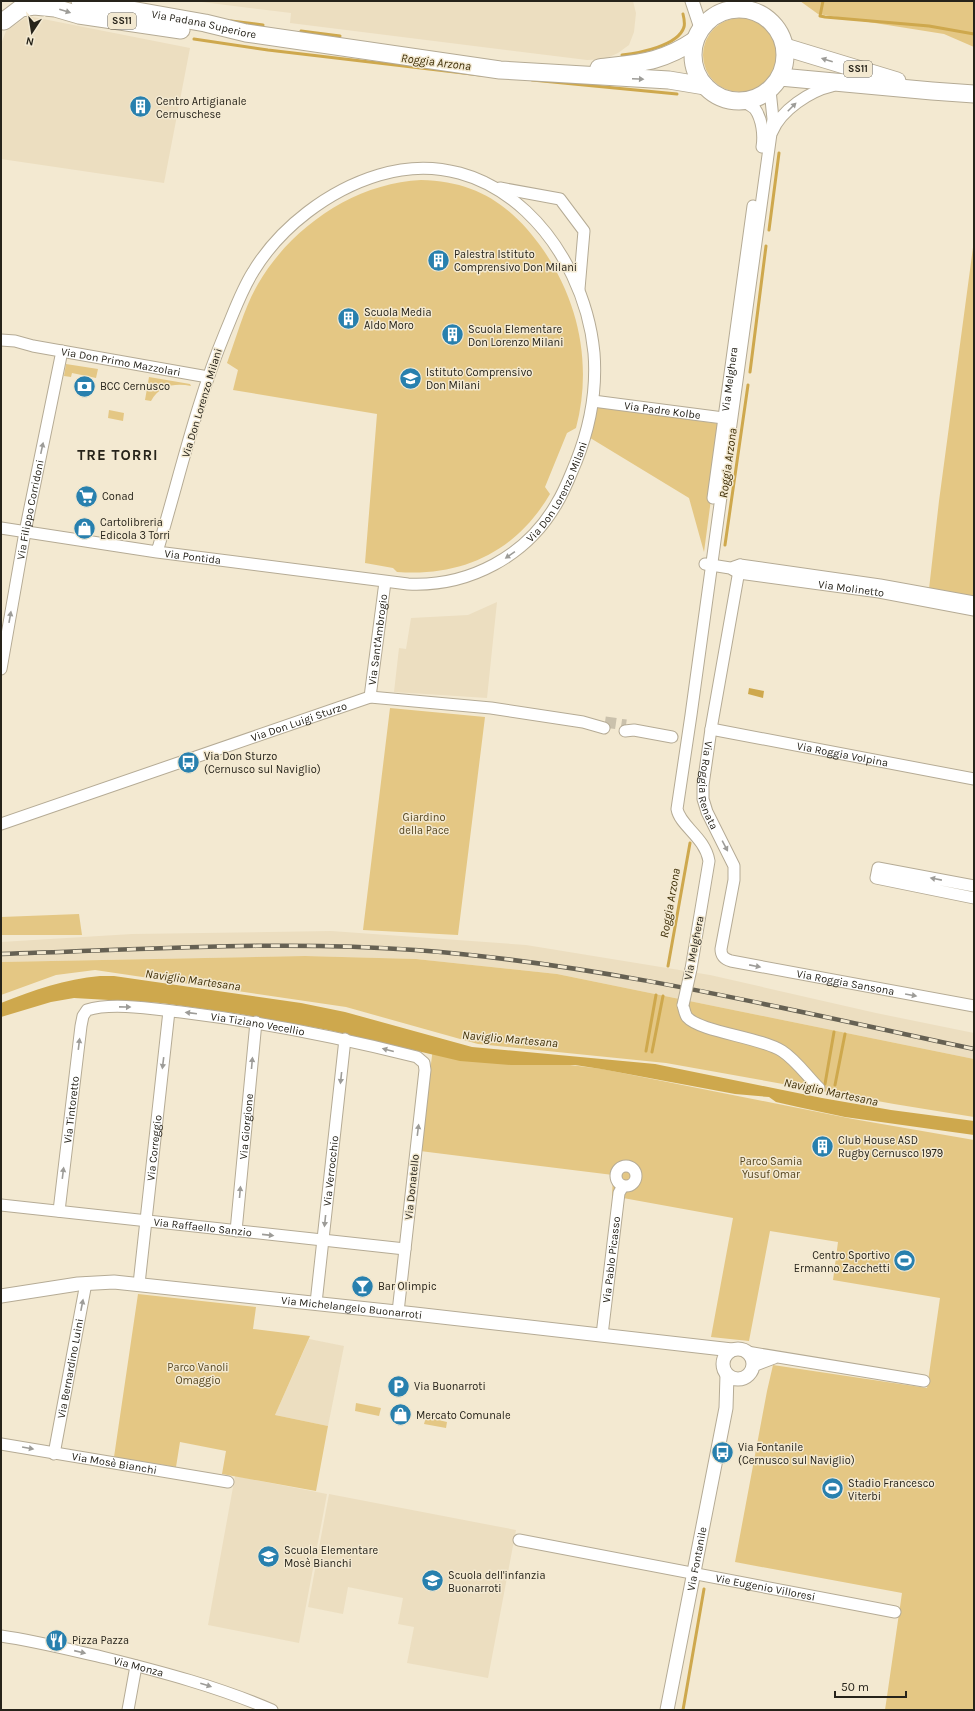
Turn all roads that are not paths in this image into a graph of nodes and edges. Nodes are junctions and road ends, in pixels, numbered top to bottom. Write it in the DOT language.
graph roads {
  1 [pos="80,1"];
  2 [pos="692,1"];
  3 [pos="740,5"];
  4 [pos="2,17"];
  5 [pos="246,33"];
  6 [pos="698,34"];
  7 [pos="785,47"];
  8 [pos="558,74"];
  9 [pos="843,83"];
  10 [pos="775,84"];
  11 [pos="705,86"];
  12 [pos="932,92"];
  13 [pos="974,94"];
  14 [pos="744,101"];
  15 [pos="769,138"];
  16 [pos="492,186"];
  17 [pos="579,291"];
  18 [pos="1,340"];
  19 [pos="33,346"];
  20 [pos="1,348"];
  21 [pos="62,351"];
  22 [pos="208,377"];
  23 [pos="592,401"];
  24 [pos="727,419"];
  25 [pos="1,528"];
  26 [pos="25,532"];
  27 [pos="157,552"];
  28 [pos="708,565"];
  29 [pos="736,569"];
  30 [pos="385,582"];
  31 [pos="974,602"];
  32 [pos="974,610"];
  33 [pos="1,669"];
  34 [pos="370,696"];
  35 [pos="604,725"];
  36 [pos="628,729"];
  37 [pos="711,729"];
  38 [pos="672,737"];
  39 [pos="974,779"];
  40 [pos="1,824"];
  41 [pos="974,886"];
  42 [pos="974,898"];
  43 [pos="721,953"];
  44 [pos="974,1006"];
  45 [pos="87,1010"];
  46 [pos="170,1011"];
  47 [pos="256,1022"];
  48 [pos="345,1039"];
  49 [pos="424,1062"];
  50 [pos="819,1088"];
  51 [pos="623,1186"];
  52 [pos="1,1205"];
  53 [pos="59,1211"];
  54 [pos="146,1221"];
  55 [pos="236,1231"];
  56 [pos="323,1240"];
  57 [pos="405,1249"];
  58 [pos="86,1283"];
  59 [pos="139,1284"];
  60 [pos="1,1296"];
  61 [pos="316,1303"];
  62 [pos="398,1312"];
  63 [pos="602,1335"];
  64 [pos="747,1352"];
  65 [pos="728,1354"];
  66 [pos="775,1357"];
  67 [pos="752,1366"];
  68 [pos="734,1377"];
  69 [pos="924,1381"];
  70 [pos="1,1444"];
  71 [pos="54,1454"];
  72 [pos="228,1482"];
  73 [pos="519,1540"];
  74 [pos="694,1573"];
  75 [pos="895,1612"];
  76 [pos="1,1636"];
  77 [pos="136,1666"];
  78 [pos="128,1710"];
  79 [pos="272,1710"];
  80 [pos="667,1710"];
  1 -- 5 [label="main road, Via Padana Superiore / SS11"];
  2 -- 6 [label="street"];
  3 -- 6 [label="main road, SS11"];
  3 -- 7 [label="main road, SS11"];
  4 -- 5 [label="main road, Via Padana Superiore / SS11, one-way"];
  5 -- 8 [label="main road, SS11"];
  6 -- 8 [label="main road, SS11"];
  6 -- 11 [label="main road, SS11"];
  7 -- 10 [label="main road, SS11"];
  12 -- 7 [label="main road, SS11, one-way"];
  8 -- 11 [label="main road, SS11, one-way"];
  9 -- 10 [label="main road, SS11"];
  9 -- 12 [label="main road, SS11"];
  15 -- 9 [label="street, Via Melghera, one-way"];
  10 -- 14 [label="main road, SS11"];
  10 -- 15 [label="street, Via Melghera"];
  11 -- 14 [label="main road, SS11"];
  12 -- 13 [label="main road, SS11"];
  14 -- 24 [label="street, Via Melghera"];
  15 -- 24 [label="street, Via Melghera"];
  16 -- 17 [label="street, Via Don Lorenzo Milani"];
  16 -- 17 [label="street, Via Don Lorenzo Milani"];
  16 -- 22 [label="street, Via Don Lorenzo Milani"];
  17 -- 23 [label="street, Via Don Lorenzo Milani"];
  18 -- 19 [label="street, Via Don Primo Mazzolari"];
  19 -- 20 [label="street, Via Don Primo Mazzolari"];
  19 -- 21 [label="street, Via Don Primo Mazzolari"];
  21 -- 22 [label="street, Via Don Primo Mazzolari"];
  26 -- 21 [label="street, Via Filippo Corridoni, one-way"];
  22 -- 27 [label="street, Via Don Lorenzo Milani"];
  23 -- 24 [label="street, Via Padre Kolbe"];
  23 -- 30 [label="street, Via Don Lorenzo Milani, one-way"];
  24 -- 28 [label="street, Via Melghera"];
  25 -- 26 [label="street, Via Pontida"];
  26 -- 27 [label="street, Via Pontida"];
  33 -- 26 [label="street, Via Filippo Corridoni, one-way"];
  27 -- 30 [label="street, Via Pontida"];
  28 -- 29 [label="street, Via Molinetto"];
  28 -- 50 [label="street, Via Melghera, bridge"];
  29 -- 31 [label="street, Via Molinetto"];
  29 -- 32 [label="street, Via Molinetto"];
  29 -- 37 [label="street, Via Roggia Renata"];
  30 -- 34 [label="street, Via Sant'Ambrogio"];
  34 -- 35 [label="street, Via Don Luigi Sturzo"];
  34 -- 40 [label="street, Via Don Luigi Sturzo"];
  36 -- 38 [label="street"];
  37 -- 39 [label="street, Via Roggia Volpina"];
  37 -- 43 [label="street, Via Roggia Renata, one-way"];
  41 -- 42 [label="street, one-way"];
  43 -- 44 [label="street, Via Roggia Sansona, one-way"];
  45 -- 46 [label="street, Via Tiziano Vecellio, one-way"];
  53 -- 45 [label="street, Via Tintoretto, one-way"];
  47 -- 46 [label="street, Via Tiziano Vecellio, one-way"];
  46 -- 54 [label="street, Via Correggio, one-way"];
  47 -- 48 [label="street, Via Tiziano Vecellio"];
  55 -- 47 [label="street, Via Giorgione, one-way"];
  49 -- 48 [label="street, Via Tiziano Vecellio, one-way"];
  48 -- 56 [label="street, Via Verrocchio, one-way"];
  57 -- 49 [label="street, Via Donatello, one-way"];
  51 -- 63 [label="street, Via Pablo Picasso"];
  52 -- 53 [label="street, Via Raffaello Sanzio"];
  53 -- 54 [label="street, Via Raffaello Sanzio"];
  54 -- 55 [label="street, Via Raffaello Sanzio"];
  54 -- 59 [label="street, Via Correggio"];
  55 -- 56 [label="street, Via Raffaello Sanzio, one-way"];
  56 -- 57 [label="street, Via Raffaello Sanzio"];
  56 -- 61 [label="street, Via Verrocchio"];
  57 -- 62 [label="street, Via Donatello"];
  58 -- 59 [label="street, Via Michelangelo Buonarroti"];
  58 -- 60 [label="street, Via Michelangelo Buonarroti"];
  71 -- 58 [label="street, Via Bernardino Luini, one-way"];
  59 -- 61 [label="street, Via Michelangelo Buonarroti"];
  61 -- 62 [label="street, Via Michelangelo Buonarroti"];
  62 -- 63 [label="street, Via Michelangelo Buonarroti"];
  63 -- 65 [label="street, Via Michelangelo Buonarroti"];
  64 -- 65 [label="street"];
  64 -- 66 [label="street"];
  64 -- 67 [label="street"];
  65 -- 68 [label="street"];
  66 -- 67 [label="street"];
  66 -- 69 [label="street"];
  67 -- 68 [label="street"];
  68 -- 74 [label="street, Via Fontanile"];
  70 -- 71 [label="street, Via Mosè Bianchi, one-way"];
  71 -- 72 [label="street, Via Mosè Bianchi"];
  73 -- 74 [label="street, Vie Eugenio Villoresi"];
  74 -- 75 [label="street, Vie Eugenio Villoresi"];
  74 -- 80 [label="street, Via Fontanile"];
  76 -- 77 [label="street, Via Monza, one-way"];
  77 -- 78 [label="street"];
  77 -- 79 [label="street, Via Monza, one-way"];
}
